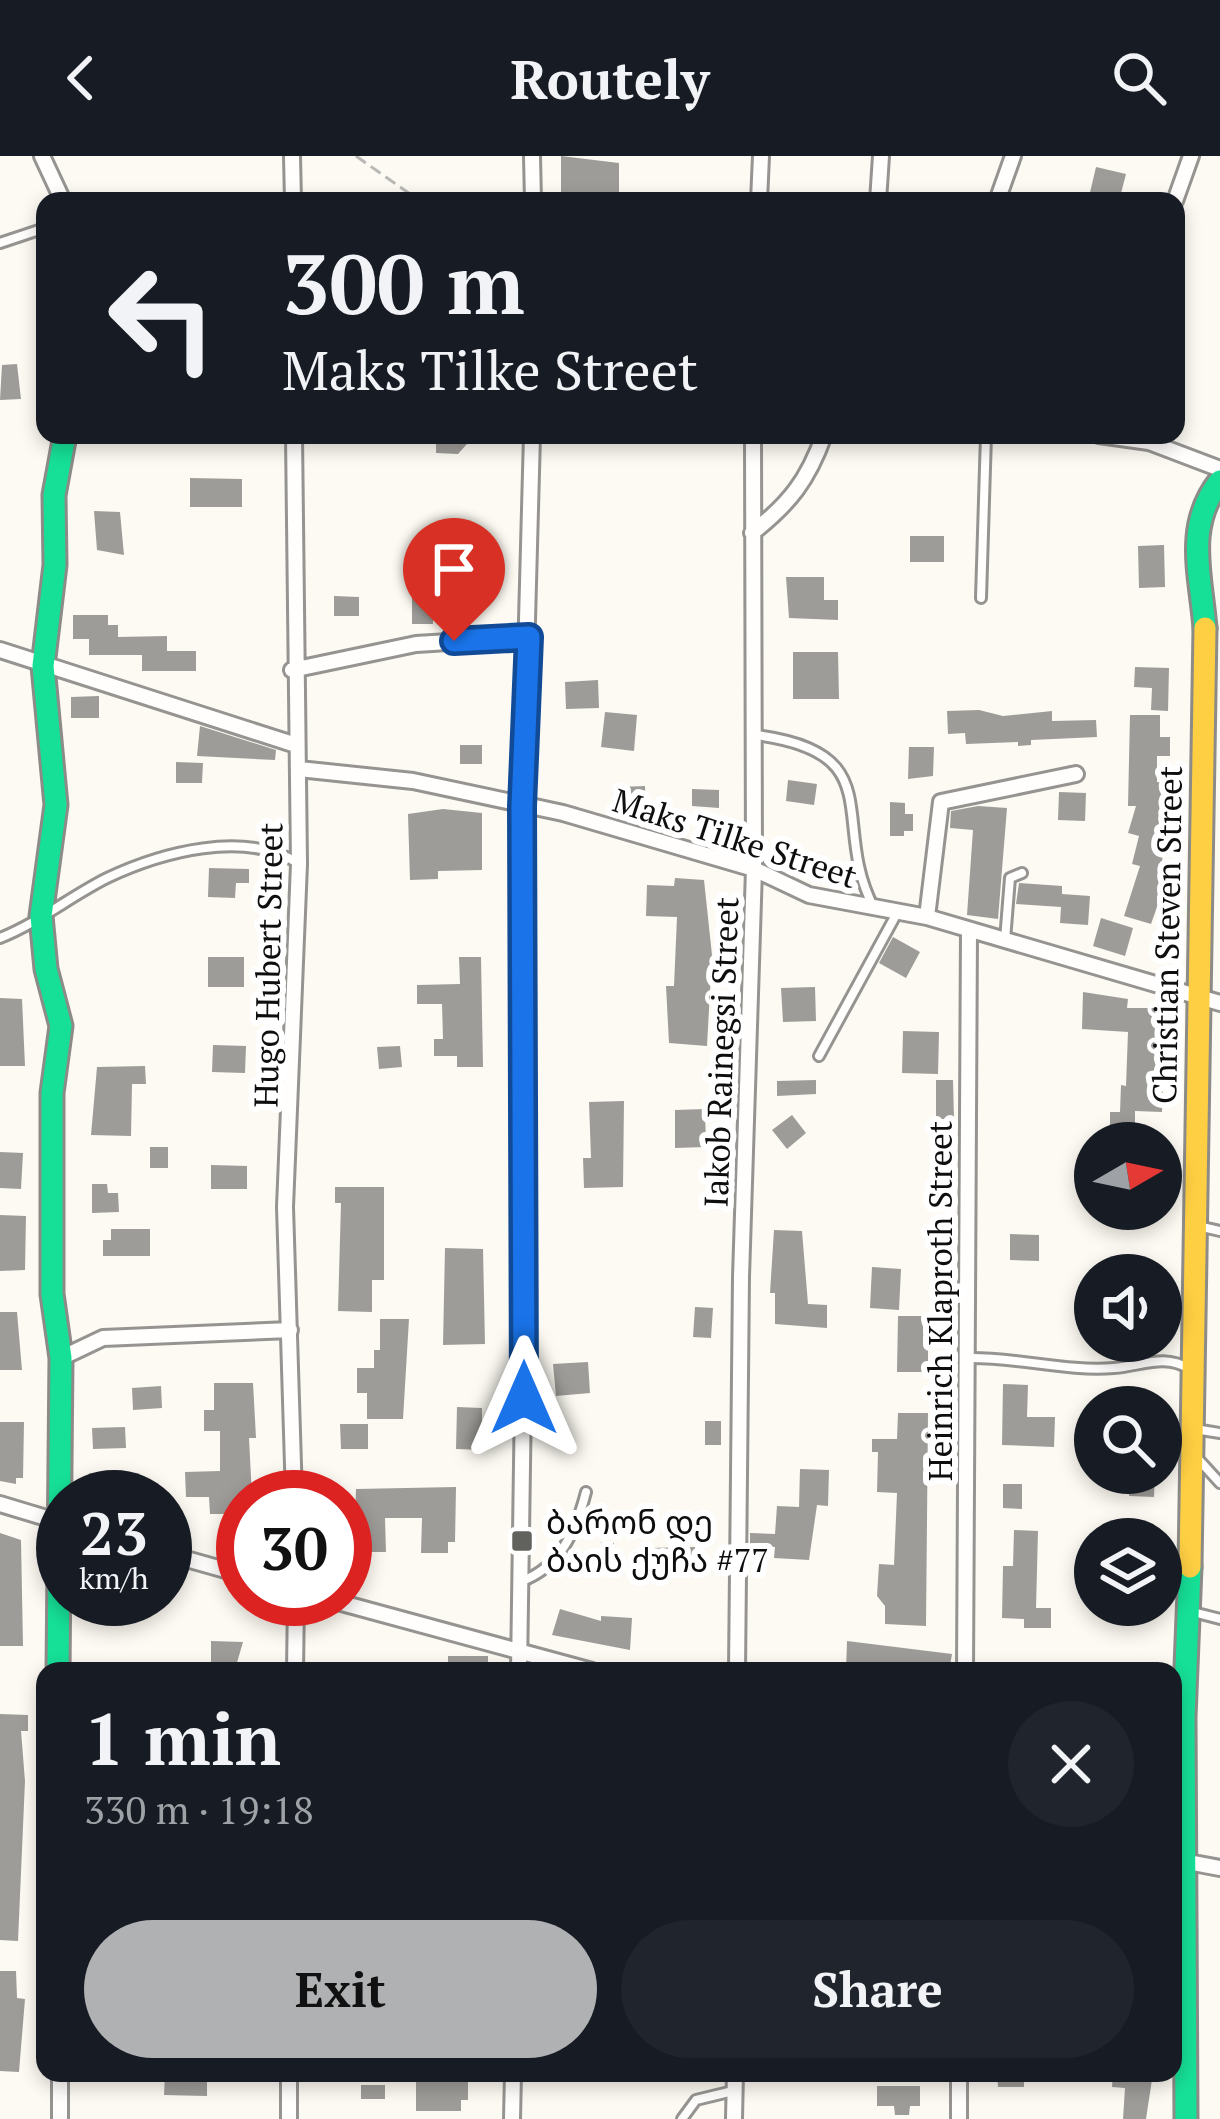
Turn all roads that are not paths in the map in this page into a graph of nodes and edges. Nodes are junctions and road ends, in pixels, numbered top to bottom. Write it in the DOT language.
graph roads {
  1 [pos="42,156"];
  2 [pos="292,156"];
  3 [pos="532,156"];
  4 [pos="761,156"];
  5 [pos="880,156"];
  6 [pos="1013,156"];
  7 [pos="1191,156"];
  8 [pos="59,192"];
  9 [pos="293,192"];
  10 [pos="533,192"];
  11 [pos="759,192"];
  12 [pos="878,192"];
  13 [pos="1000,192"];
  14 [pos="1178,192"];
  15 [pos="36,230"];
  16 [pos="0,243"];
  17 [pos="63,444"];
  18 [pos="293,444"];
  19 [pos="532,444"];
  20 [pos="753,444"];
  21 [pos="821,444"];
  22 [pos="986,444"];
  23 [pos="1161,444"];
  24 [pos="1220,469"];
  25 [pos="1220,482"];
  26 [pos="752,532"];
  27 [pos="980,598"];
  28 [pos="529,637"];
  29 [pos="0,650"];
  30 [pos="43,666"];
  31 [pos="292,670"];
  32 [pos="1212,730"];
  33 [pos="756,735"];
  34 [pos="296,745"];
  35 [pos="298,769"];
  36 [pos="1076,774"];
  37 [pos="522,806"];
  38 [pos="299,864"];
  39 [pos="754,869"];
  40 [pos="1022,873"];
  41 [pos="874,909"];
  42 [pos="897,913"];
  43 [pos="41,916"];
  44 [pos="927,917"];
  45 [pos="969,932"];
  46 [pos="0,938"];
  47 [pos="1005,942"];
  48 [pos="1196,998"];
  49 [pos="1220,1003"];
  50 [pos="819,1057"];
  51 [pos="1197,1226"];
  52 [pos="1220,1232"];
  53 [pos="290,1330"];
  54 [pos="61,1358"];
  55 [pos="967,1358"];
  56 [pos="1195,1373"];
  57 [pos="1195,1426"];
  58 [pos="1220,1433"];
  59 [pos="1195,1454"];
  60 [pos="61,1470"];
  61 [pos="293,1470"];
  62 [pos="1220,1483"];
  63 [pos="586,1492"];
  64 [pos="0,1504"];
  65 [pos="36,1515"];
  66 [pos="522,1581"];
  67 [pos="1187,1610"];
  68 [pos="372,1611"];
  69 [pos="1220,1619"];
  70 [pos="59,1626"];
  71 [pos="296,1626"];
  72 [pos="520,1649"];
  73 [pos="58,1662"];
  74 [pos="295,1662"];
  75 [pos="519,1662"];
  76 [pos="563,1662"];
  77 [pos="737,1662"];
  78 [pos="965,1662"];
  79 [pos="1182,1676"];
  80 [pos="1182,1770"];
  81 [pos="1187,1862"];
  82 [pos="1220,1868"];
  83 [pos="60,2082"];
  84 [pos="289,2082"];
  85 [pos="513,2082"];
  86 [pos="734,2082"];
  87 [pos="959,2082"];
  88 [pos="734,2091"];
  89 [pos="60,2119"];
  90 [pos="289,2119"];
  91 [pos="512,2119"];
  92 [pos="682,2119"];
  93 [pos="734,2119"];
  94 [pos="959,2119"];
  95 [pos="1186,2119"];
  1 -- 8 [label="street"];
  2 -- 9 [label="street"];
  3 -- 10 [label="street"];
  4 -- 11 [label="street"];
  5 -- 12 [label="street"];
  6 -- 13 [label="street"];
  7 -- 14 [label="street"];
  15 -- 16 [label="lane"];
  17 -- 30 [label="street"];
  18 -- 31 [label="street, Hugo Hubert Street"];
  19 -- 28 [label="street"];
  20 -- 26 [label="street, Iakob Rainegsi Street"];
  21 -- 26 [label="street"];
  22 -- 27 [label="lane"];
  23 -- 24 [label="street"];
  25 -- 32 [label="street, Christian Steven Street"];
  26 -- 33 [label="street, Iakob Rainegsi Street"];
  28 -- 31 [label="street"];
  28 -- 37 [label="street"];
  29 -- 30 [label="street"];
  30 -- 34 [label="street"];
  30 -- 43 [label="street"];
  31 -- 34 [label="street, Hugo Hubert Street"];
  32 -- 48 [label="street, Christian Steven Street"];
  33 -- 39 [label="street, Iakob Rainegsi Street"];
  33 -- 41 [label="lane"];
  34 -- 35 [label="street, Hugo Hubert Street"];
  35 -- 37 [label="street, Maks Tilke Street"];
  35 -- 38 [label="street, Hugo Hubert Street"];
  36 -- 44 [label="street"];
  37 -- 39 [label="street, Maks Tilke Street"];
  37 -- 66 [label="street"];
  38 -- 43 [label="lane"];
  38 -- 53 [label="street, Hugo Hubert Street"];
  39 -- 41 [label="street, Maks Tilke Street"];
  39 -- 77 [label="street, Iakob Rainegsi Street"];
  40 -- 47 [label="lane"];
  41 -- 42 [label="street, Maks Tilke Street"];
  42 -- 44 [label="street, Maks Tilke Street"];
  42 -- 50 [label="lane"];
  43 -- 46 [label="lane"];
  43 -- 54 [label="street"];
  44 -- 45 [label="street, Maks Tilke Street"];
  45 -- 47 [label="street, Maks Tilke Street"];
  45 -- 55 [label="street, Heinrich Klaproth Street"];
  47 -- 48 [label="street, Maks Tilke Street"];
  48 -- 49 [label="street, Maks Tilke Street"];
  48 -- 51 [label="street, Christian Steven Street"];
  51 -- 52 [label="lane"];
  51 -- 56 [label="street, Christian Steven Street"];
  53 -- 54 [label="street"];
  53 -- 61 [label="street, Hugo Hubert Street"];
  54 -- 60 [label="street"];
  55 -- 56 [label="lane"];
  55 -- 78 [label="street, Heinrich Klaproth Street"];
  56 -- 57 [label="street, Christian Steven Street"];
  57 -- 58 [label="lane"];
  57 -- 59 [label="street, Christian Steven Street"];
  59 -- 62 [label="lane"];
  59 -- 67 [label="street, Christian Steven Street"];
  63 -- 66 [label="lane"];
  64 -- 65 [label="street"];
  66 -- 72 [label="street"];
  67 -- 69 [label="lane"];
  67 -- 79 [label="street, Christian Steven Street"];
  68 -- 72 [label="street"];
  70 -- 73 [label="street"];
  71 -- 74 [label="street"];
  72 -- 75 [label="street"];
  72 -- 76 [label="street"];
  80 -- 81 [label="street, Christian Steven Street"];
  81 -- 82 [label="street"];
  81 -- 95 [label="street, Christian Steven Street"];
  83 -- 89 [label="street"];
  84 -- 90 [label="street"];
  85 -- 91 [label="street"];
  86 -- 88 [label="street"];
  87 -- 94 [label="street"];
  88 -- 92 [label="lane"];
  88 -- 93 [label="street"];
}
